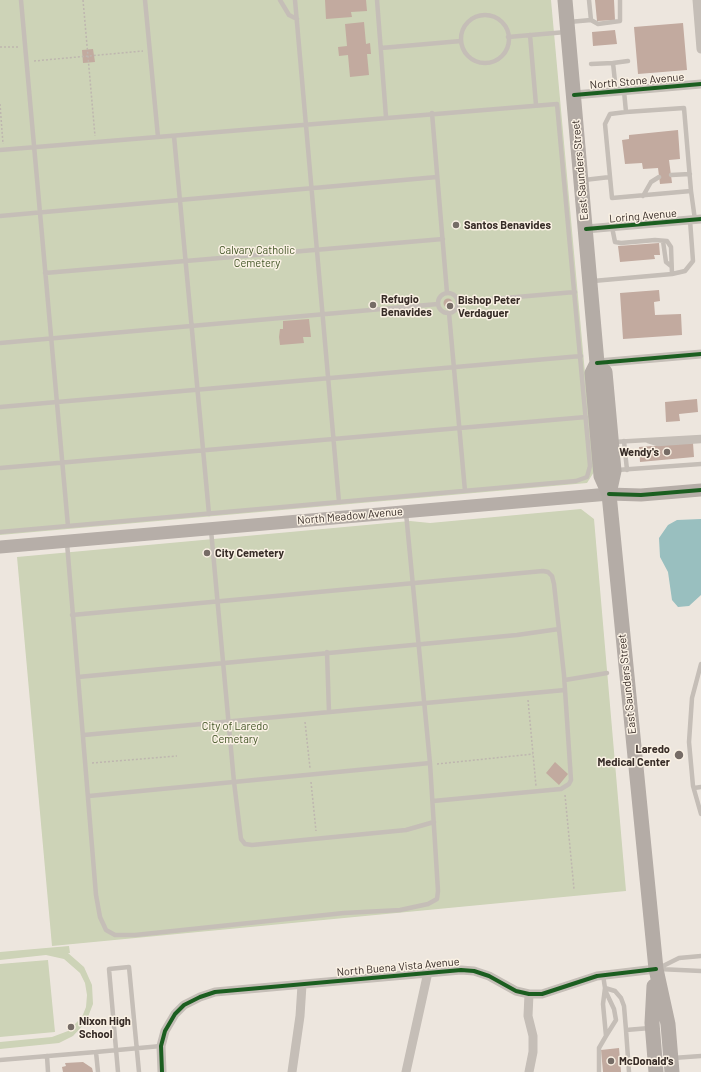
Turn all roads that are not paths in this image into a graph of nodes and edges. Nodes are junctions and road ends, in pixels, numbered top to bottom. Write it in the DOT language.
graph roads {
  1 [pos="21,0"];
  2 [pos="145,0"];
  3 [pos="280,0"];
  4 [pos="295,0"];
  5 [pos="377,0"];
  6 [pos="566,0"];
  7 [pos="589,0"];
  8 [pos="620,0"];
  9 [pos="697,0"];
  10 [pos="615,12"];
  11 [pos="621,12"];
  12 [pos="597,14"];
  13 [pos="591,17"];
  14 [pos="297,19"];
  15 [pos="568,27"];
  16 [pos="530,35"];
  17 [pos="508,37"];
  18 [pos="461,41"];
  19 [pos="381,48"];
  20 [pos="701,49"];
  21 [pos="628,61"];
  22 [pos="613,63"];
  23 [pos="590,64"];
  24 [pos="701,84"];
  25 [pos="620,91"];
  26 [pos="574,95"];
  27 [pos="536,104"];
  28 [pos="626,112"];
  29 [pos="432,114"];
  30 [pos="386,117"];
  31 [pos="306,124"];
  32 [pos="174,136"];
  33 [pos="158,137"];
  34 [pos="34,148"];
  35 [pos="0,150"];
  36 [pos="690,174"];
  37 [pos="671,175"];
  38 [pos="437,177"];
  39 [pos="610,177"];
  40 [pos="659,177"];
  41 [pos="581,180"];
  42 [pos="312,188"];
  43 [pos="691,191"];
  44 [pos="643,196"];
  45 [pos="180,200"];
  46 [pos="40,213"];
  47 [pos="0,216"];
  48 [pos="695,220"];
  49 [pos="612,227"];
  50 [pos="586,229"];
  51 [pos="443,239"];
  52 [pos="317,250"];
  53 [pos="186,261"];
  54 [pos="45,273"];
  55 [pos="672,274"];
  56 [pos="590,281"];
  57 [pos="575,292"];
  58 [pos="447,293"];
  59 [pos="458,302"];
  60 [pos="438,304"];
  61 [pos="449,313"];
  62 [pos="323,314"];
  63 [pos="191,326"];
  64 [pos="51,339"];
  65 [pos="0,343"];
  66 [pos="701,354"];
  67 [pos="580,356"];
  68 [pos="597,363"];
  69 [pos="454,367"];
  70 [pos="328,378"];
  71 [pos="197,390"];
  72 [pos="57,402"];
  73 [pos="0,407"];
  74 [pos="586,417"];
  75 [pos="459,428"];
  76 [pos="701,437"];
  77 [pos="334,439"];
  78 [pos="645,440"];
  79 [pos="701,441"];
  80 [pos="618,442"];
  81 [pos="203,450"];
  82 [pos="62,463"];
  83 [pos="701,464"];
  84 [pos="0,468"];
  85 [pos="620,470"];
  86 [pos="701,490"];
  87 [pos="464,491"];
  88 [pos="609,494"];
  89 [pos="339,502"];
  90 [pos="406,511"];
  91 [pos="209,514"];
  92 [pos="68,526"];
  93 [pos="210,528"];
  94 [pos="0,532"];
  95 [pos="67,541"];
  96 [pos="0,547"];
  97 [pos="412,583"];
  98 [pos="217,602"];
  99 [pos="72,616"];
  100 [pos="558,629"];
  101 [pos="418,643"];
  102 [pos="327,652"];
  103 [pos="223,663"];
  104 [pos="701,664"];
  105 [pos="607,673"];
  106 [pos="78,677"];
  107 [pos="565,680"];
  108 [pos="565,690"];
  109 [pos="424,703"];
  110 [pos="329,712"];
  111 [pos="228,721"];
  112 [pos="84,735"];
  113 [pos="433,763"];
  114 [pos="234,782"];
  115 [pos="701,787"];
  116 [pos="694,788"];
  117 [pos="88,796"];
  118 [pos="433,801"];
  119 [pos="701,814"];
  120 [pos="434,822"];
  121 [pos="701,956"];
  122 [pos="656,969"];
  123 [pos="701,971"];
  124 [pos="428,972"];
  125 [pos="603,975"];
  126 [pos="302,985"];
  127 [pos="605,988"];
  128 [pos="529,994"];
  129 [pos="652,1028"];
  130 [pos="626,1030"];
  131 [pos="606,1036"];
  132 [pos="161,1046"];
  133 [pos="137,1048"];
  134 [pos="116,1050"];
  135 [pos="96,1052"];
  136 [pos="47,1056"];
  137 [pos="701,1056"];
  138 [pos="0,1060"];
  139 [pos="672,1065"];
  140 [pos="48,1072"];
  141 [pos="98,1072"];
  142 [pos="118,1072"];
  143 [pos="139,1072"];
  144 [pos="162,1072"];
  145 [pos="292,1072"];
  146 [pos="406,1072"];
  147 [pos="529,1072"];
  148 [pos="599,1072"];
  149 [pos="628,1072"];
  150 [pos="656,1072"];
  1 -- 34 [label="lane"];
  2 -- 33 [label="lane"];
  3 -- 14 [label="lane"];
  4 -- 14 [label="lane"];
  5 -- 19 [label="lane"];
  6 -- 15 [label="main road, East Saunders Street"];
  7 -- 13 [label="lane"];
  8 -- 11 [label="lane"];
  9 -- 20 [label="street"];
  10 -- 11 [label="lane"];
  11 -- 13 [label="lane"];
  12 -- 13 [label="lane"];
  13 -- 15 [label="lane"];
  14 -- 31 [label="lane"];
  15 -- 16 [label="lane"];
  15 -- 26 [label="main road, East Saunders Street"];
  16 -- 17 [label="lane"];
  16 -- 27 [label="lane"];
  17 -- 18 [label="lane"];
  17 -- 18 [label="lane"];
  18 -- 19 [label="lane"];
  19 -- 30 [label="lane"];
  21 -- 22 [label="lane"];
  22 -- 23 [label="lane"];
  22 -- 25 [label="lane"];
  24 -- 25 [label="street, North Stone Avenue"];
  25 -- 26 [label="street, North Stone Avenue"];
  25 -- 28 [label="lane"];
  26 -- 41 [label="main road, East Saunders Street"];
  27 -- 29 [label="lane"];
  27 -- 57 [label="lane"];
  28 -- 36 [label="lane"];
  28 -- 39 [label="lane"];
  29 -- 30 [label="lane"];
  29 -- 38 [label="lane"];
  30 -- 31 [label="lane"];
  31 -- 32 [label="lane"];
  31 -- 42 [label="lane"];
  32 -- 33 [label="lane"];
  32 -- 45 [label="lane"];
  33 -- 34 [label="lane"];
  34 -- 35 [label="lane"];
  34 -- 46 [label="lane"];
  36 -- 37 [label="lane"];
  36 -- 43 [label="lane"];
  38 -- 42 [label="lane"];
  38 -- 51 [label="lane"];
  39 -- 41 [label="lane"];
  39 -- 44 [label="lane"];
  40 -- 44 [label="lane"];
  41 -- 50 [label="main road, East Saunders Street"];
  42 -- 45 [label="lane"];
  42 -- 52 [label="lane"];
  43 -- 44 [label="lane"];
  43 -- 48 [label="lane"];
  45 -- 46 [label="lane"];
  45 -- 53 [label="lane"];
  46 -- 47 [label="lane"];
  46 -- 54 [label="lane"];
  48 -- 49 [label="street, Loring Avenue"];
  48 -- 55 [label="lane"];
  49 -- 50 [label="street, Loring Avenue"];
  49 -- 55 [label="lane"];
  50 -- 56 [label="main road, East Saunders Street"];
  51 -- 52 [label="lane"];
  51 -- 58 [label="lane"];
  52 -- 53 [label="lane"];
  52 -- 62 [label="lane"];
  53 -- 54 [label="lane"];
  53 -- 63 [label="lane"];
  54 -- 64 [label="lane"];
  55 -- 56 [label="lane"];
  56 -- 68 [label="main road, East Saunders Street"];
  57 -- 59 [label="lane"];
  57 -- 67 [label="lane"];
  58 -- 59 [label="lane"];
  58 -- 60 [label="lane"];
  59 -- 61 [label="lane"];
  60 -- 61 [label="lane"];
  60 -- 62 [label="lane"];
  61 -- 69 [label="lane"];
  62 -- 63 [label="lane"];
  62 -- 70 [label="lane"];
  63 -- 64 [label="lane"];
  63 -- 71 [label="lane"];
  64 -- 65 [label="lane"];
  64 -- 72 [label="lane"];
  66 -- 68 [label="street"];
  67 -- 69 [label="lane"];
  67 -- 74 [label="lane"];
  68 -- 80 [label="main road, East Saunders Street"];
  68 -- 88 [label="main road, East Saunders Street"];
  69 -- 70 [label="lane"];
  69 -- 75 [label="lane"];
  70 -- 71 [label="lane"];
  70 -- 77 [label="lane"];
  71 -- 72 [label="lane"];
  71 -- 81 [label="lane"];
  72 -- 73 [label="lane"];
  72 -- 82 [label="lane"];
  74 -- 75 [label="lane"];
  74 -- 87 [label="lane"];
  75 -- 77 [label="lane"];
  75 -- 87 [label="lane"];
  76 -- 78 [label="lane"];
  77 -- 81 [label="lane"];
  77 -- 89 [label="lane"];
  78 -- 79 [label="lane"];
  78 -- 80 [label="lane"];
  80 -- 85 [label="main road, East Saunders Street"];
  81 -- 82 [label="lane"];
  81 -- 91 [label="lane"];
  82 -- 84 [label="lane"];
  82 -- 92 [label="lane"];
  83 -- 85 [label="lane"];
  85 -- 88 [label="main road, East Saunders Street"];
  86 -- 88 [label="main road, North Meadow Avenue"];
  87 -- 89 [label="lane"];
  88 -- 90 [label="main road, North Meadow Avenue"];
  88 -- 122 [label="main road, East Saunders Street"];
  89 -- 91 [label="lane"];
  90 -- 93 [label="main road, North Meadow Avenue"];
  90 -- 97 [label="lane"];
  91 -- 92 [label="lane"];
  92 -- 94 [label="lane"];
  93 -- 95 [label="main road, North Meadow Avenue"];
  93 -- 98 [label="lane"];
  95 -- 96 [label="main road, North Meadow Avenue"];
  95 -- 99 [label="lane"];
  97 -- 98 [label="lane"];
  97 -- 100 [label="lane"];
  97 -- 101 [label="lane"];
  98 -- 99 [label="lane"];
  98 -- 103 [label="lane"];
  99 -- 106 [label="lane"];
  100 -- 101 [label="lane"];
  100 -- 107 [label="lane"];
  101 -- 102 [label="lane"];
  101 -- 109 [label="lane"];
  102 -- 103 [label="lane"];
  102 -- 110 [label="lane"];
  103 -- 106 [label="lane"];
  103 -- 111 [label="lane"];
  104 -- 116 [label="lane"];
  105 -- 107 [label="lane"];
  106 -- 112 [label="lane"];
  107 -- 108 [label="lane"];
  108 -- 109 [label="lane"];
  108 -- 118 [label="lane"];
  109 -- 110 [label="lane"];
  109 -- 113 [label="lane"];
  110 -- 111 [label="lane"];
  111 -- 112 [label="lane"];
  111 -- 114 [label="lane"];
  112 -- 117 [label="lane"];
  113 -- 114 [label="lane"];
  113 -- 118 [label="lane"];
  114 -- 117 [label="lane"];
  114 -- 120 [label="lane"];
  115 -- 116 [label="lane"];
  116 -- 119 [label="lane"];
  117 -- 120 [label="lane"];
  118 -- 120 [label="lane"];
  121 -- 122 [label="lane"];
  122 -- 123 [label="lane"];
  122 -- 125 [label="street, North Buena Vista Avenue"];
  122 -- 129 [label="main road, East Saunders Street"];
  122 -- 139 [label="main road, East Saunders Street"];
  124 -- 126 [label="street, North Buena Vista Avenue"];
  124 -- 128 [label="street, North Buena Vista Avenue"];
  124 -- 146 [label="street"];
  125 -- 127 [label="lane"];
  125 -- 128 [label="street, North Buena Vista Avenue"];
  126 -- 132 [label="street, North Buena Vista Avenue"];
  126 -- 145 [label="street"];
  127 -- 130 [label="lane"];
  127 -- 131 [label="lane"];
  127 -- 131 [label="lane"];
  128 -- 147 [label="street"];
  129 -- 130 [label="lane"];
  129 -- 150 [label="main road, East Saunders Street"];
  130 -- 149 [label="lane"];
  131 -- 148 [label="lane"];
  132 -- 133 [label="lane"];
  132 -- 144 [label="street"];
  133 -- 134 [label="lane"];
  133 -- 134 [label="lane"];
  133 -- 143 [label="lane"];
  134 -- 135 [label="lane"];
  134 -- 142 [label="lane"];
  135 -- 136 [label="lane"];
  135 -- 141 [label="lane"];
  136 -- 138 [label="lane"];
  136 -- 140 [label="lane"];
  137 -- 139 [label="lane"];
}
